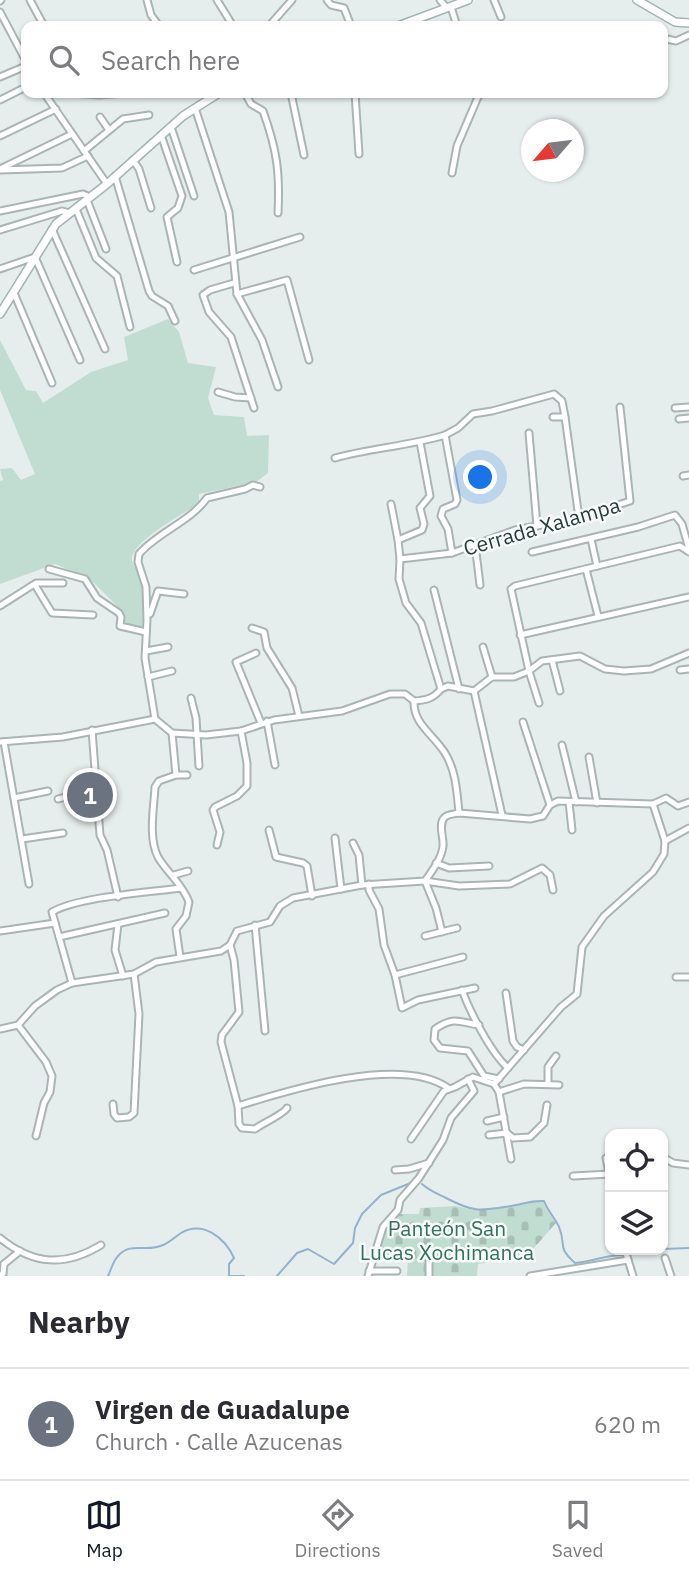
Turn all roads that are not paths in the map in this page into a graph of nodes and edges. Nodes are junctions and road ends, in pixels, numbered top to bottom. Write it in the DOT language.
graph roads {
  1 [pos="30,0"];
  2 [pos="148,0"];
  3 [pos="217,0"];
  4 [pos="292,0"];
  5 [pos="327,0"];
  6 [pos="440,0"];
  7 [pos="468,0"];
  8 [pos="494,0"];
  9 [pos="637,0"];
  10 [pos="449,8"];
  11 [pos="0,12"];
  12 [pos="501,17"];
  13 [pos="41,21"];
  14 [pos="155,21"];
  15 [pos="230,21"];
  16 [pos="273,21"];
  17 [pos="349,21"];
  18 [pos="415,21"];
  19 [pos="455,21"];
  20 [pos="689,23"];
  21 [pos="8,27"];
  22 [pos="0,29"];
  23 [pos="689,35"];
  24 [pos="668,39"];
  25 [pos="21,53"];
  26 [pos="21,66"];
  27 [pos="0,76"];
  28 [pos="21,90"];
  29 [pos="48,98"];
  30 [pos="210,98"];
  31 [pos="248,98"];
  32 [pos="293,98"];
  33 [pos="355,98"];
  34 [pos="478,98"];
  35 [pos="0,100"];
  36 [pos="195,108"];
  37 [pos="56,109"];
  38 [pos="149,115"];
  39 [pos="100,117"];
  40 [pos="171,127"];
  41 [pos="109,130"];
  42 [pos="72,134"];
  43 [pos="161,135"];
  44 [pos="0,136"];
  45 [pos="86,153"];
  46 [pos="359,154"];
  47 [pos="304,155"];
  48 [pos="133,160"];
  49 [pos="0,170"];
  50 [pos="452,173"];
  51 [pos="115,176"];
  52 [pos="107,184"];
  53 [pos="194,196"];
  54 [pos="88,199"];
  55 [pos="151,208"];
  56 [pos="0,211"];
  57 [pos="73,211"];
  58 [pos="278,213"];
  59 [pos="52,229"];
  60 [pos="0,230"];
  61 [pos="300,237"];
  62 [pos="106,249"];
  63 [pos="34,257"];
  64 [pos="233,259"];
  65 [pos="177,262"];
  66 [pos="0,269"];
  67 [pos="194,270"];
  68 [pos="234,283"];
  69 [pos="13,292"];
  70 [pos="237,294"];
  71 [pos="3,306"];
  72 [pos="0,314"];
  73 [pos="175,321"];
  74 [pos="130,327"];
  75 [pos="105,349"];
  76 [pos="80,360"];
  77 [pos="309,360"];
  78 [pos="51,383"];
  79 [pos="278,387"];
  80 [pos="218,392"];
  81 [pos="251,398"];
  82 [pos="620,407"];
  83 [pos="689,407"];
  84 [pos="254,408"];
  85 [pos="675,408"];
  86 [pos="553,417"];
  87 [pos="565,417"];
  88 [pos="689,418"];
  89 [pos="679,419"];
  90 [pos="529,433"];
  91 [pos="445,435"];
  92 [pos="420,442"];
  93 [pos="335,458"];
  94 [pos="260,487"];
  95 [pos="391,504"];
  96 [pos="579,517"];
  97 [pos="537,526"];
  98 [pos="591,539"];
  99 [pos="398,540"];
  100 [pos="475,544"];
  101 [pos="689,551"];
  102 [pos="532,552"];
  103 [pos="452,553"];
  104 [pos="400,559"];
  105 [pos="597,566"];
  106 [pos="49,569"];
  107 [pos="586,569"];
  108 [pos="63,583"];
  109 [pos="35,585"];
  110 [pos="480,585"];
  111 [pos="434,590"];
  112 [pos="184,594"];
  113 [pos="689,597"];
  114 [pos="0,606"];
  115 [pos="93,615"];
  116 [pos="598,616"];
  117 [pos="148,620"];
  118 [pos="252,628"];
  119 [pos="146,632"];
  120 [pos="520,635"];
  121 [pos="168,647"];
  122 [pos="483,647"];
  123 [pos="146,651"];
  124 [pos="256,653"];
  125 [pos="689,653"];
  126 [pos="552,660"];
  127 [pos="689,669"];
  128 [pos="680,670"];
  129 [pos="172,671"];
  130 [pos="529,671"];
  131 [pos="148,677"];
  132 [pos="492,677"];
  133 [pos="441,689"];
  134 [pos="460,689"];
  135 [pos="474,691"];
  136 [pos="560,691"];
  137 [pos="191,698"];
  138 [pos="414,701"];
  139 [pos="539,703"];
  140 [pos="299,716"];
  141 [pos="155,719"];
  142 [pos="264,722"];
  143 [pos="523,722"];
  144 [pos="92,730"];
  145 [pos="241,731"];
  146 [pos="172,733"];
  147 [pos="197,736"];
  148 [pos="2,742"];
  149 [pos="562,745"];
  150 [pos="589,757"];
  151 [pos="275,765"];
  152 [pos="199,766"];
  153 [pos="176,775"];
  154 [pos="187,775"];
  155 [pos="96,789"];
  156 [pos="48,791"];
  157 [pos="14,797"];
  158 [pos="58,799"];
  159 [pos="569,802"];
  160 [pos="576,802"];
  161 [pos="689,802"];
  162 [pos="597,803"];
  163 [pos="653,804"];
  164 [pos="550,806"];
  165 [pos="459,813"];
  166 [pos="502,815"];
  167 [pos="689,828"];
  168 [pos="269,830"];
  169 [pos="572,830"];
  170 [pos="62,833"];
  171 [pos="335,838"];
  172 [pos="22,839"];
  173 [pos="665,841"];
  174 [pos="353,843"];
  175 [pos="217,845"];
  176 [pos="436,863"];
  177 [pos="489,866"];
  178 [pos="188,871"];
  179 [pos="174,875"];
  180 [pos="425,881"];
  181 [pos="29,884"];
  182 [pos="366,884"];
  183 [pos="181,888"];
  184 [pos="341,889"];
  185 [pos="553,890"];
  186 [pos="312,896"];
  187 [pos="118,897"];
  188 [pos="165,913"];
  189 [pos="55,923"];
  190 [pos="118,924"];
  191 [pos="255,925"];
  192 [pos="457,929"];
  193 [pos="0,931"];
  194 [pos="442,932"];
  195 [pos="425,936"];
  196 [pos="59,937"];
  197 [pos="230,946"];
  198 [pos="180,957"];
  199 [pos="463,957"];
  200 [pos="134,974"];
  201 [pos="394,975"];
  202 [pos="123,976"];
  203 [pos="676,976"];
  204 [pos="689,977"];
  205 [pos="72,983"];
  206 [pos="474,988"];
  207 [pos="461,990"];
  208 [pos="506,993"];
  209 [pos="18,1025"];
  210 [pos="479,1025"];
  211 [pos="0,1030"];
  212 [pos="265,1031"];
  213 [pos="524,1050"];
  214 [pos="556,1056"];
  215 [pos="508,1069"];
  216 [pos="468,1079"];
  217 [pos="496,1082"];
  218 [pos="548,1084"];
  219 [pos="559,1085"];
  220 [pos="448,1088"];
  221 [pos="499,1092"];
  222 [pos="113,1104"];
  223 [pos="547,1105"];
  224 [pos="238,1106"];
  225 [pos="288,1108"];
  226 [pos="504,1117"];
  227 [pos="487,1121"];
  228 [pos="507,1133"];
  229 [pos="489,1135"];
  230 [pos="36,1136"];
  231 [pos="411,1139"];
  232 [pos="512,1159"];
  233 [pos="668,1160"];
  234 [pos="429,1163"];
  235 [pos="689,1165"];
  236 [pos="395,1170"];
  237 [pos="605,1173"];
  238 [pos="585,1175"];
  239 [pos="573,1176"];
  240 [pos="587,1185"];
  241 [pos="0,1237"];
  242 [pos="101,1245"];
  243 [pos="19,1251"];
  244 [pos="626,1255"];
  245 [pos="665,1258"];
  246 [pos="429,1259"];
  247 [pos="628,1260"];
  248 [pos="2,1263"];
  249 [pos="397,1271"];
  250 [pos="368,1273"];
  251 [pos="1,1275"];
  252 [pos="429,1276"];
  253 [pos="530,1276"];
  254 [pos="633,1276"];
  255 [pos="671,1276"];
  1 -- 13 [label="street"];
  2 -- 14 [label="street"];
  3 -- 15 [label="street"];
  4 -- 16 [label="street"];
  5 -- 17 [label="street"];
  6 -- 10 [label="street"];
  7 -- 10 [label="main road"];
  8 -- 12 [label="street"];
  9 -- 20 [label="main road"];
  10 -- 18 [label="main road"];
  10 -- 19 [label="street"];
  11 -- 21 [label="street"];
  21 -- 22 [label="street"];
  21 -- 25 [label="street"];
  23 -- 24 [label="street"];
  26 -- 27 [label="street"];
  28 -- 35 [label="street"];
  29 -- 37 [label="street"];
  30 -- 36 [label="main road"];
  31 -- 58 [label="street"];
  32 -- 47 [label="street"];
  33 -- 46 [label="street"];
  34 -- 50 [label="street"];
  36 -- 40 [label="main road"];
  36 -- 64 [label="street"];
  37 -- 42 [label="street"];
  37 -- 44 [label="street"];
  38 -- 41 [label="street"];
  39 -- 41 [label="street"];
  40 -- 43 [label="main road"];
  40 -- 53 [label="street"];
  41 -- 45 [label="street"];
  42 -- 45 [label="street"];
  42 -- 49 [label="street"];
  43 -- 48 [label="main road"];
  43 -- 65 [label="street"];
  45 -- 49 [label="street"];
  45 -- 52 [label="street"];
  48 -- 51 [label="main road"];
  48 -- 55 [label="street"];
  51 -- 52 [label="main road"];
  51 -- 73 [label="street"];
  52 -- 54 [label="main road"];
  54 -- 56 [label="street"];
  54 -- 57 [label="main road"];
  54 -- 62 [label="street"];
  57 -- 59 [label="main road"];
  57 -- 60 [label="street"];
  57 -- 74 [label="street"];
  59 -- 63 [label="main road"];
  59 -- 75 [label="street"];
  61 -- 64 [label="street"];
  63 -- 66 [label="street"];
  63 -- 69 [label="main road"];
  63 -- 76 [label="street"];
  64 -- 67 [label="street"];
  64 -- 68 [label="street"];
  68 -- 70 [label="street"];
  68 -- 81 [label="street"];
  69 -- 71 [label="main road"];
  69 -- 78 [label="street"];
  70 -- 77 [label="street"];
  70 -- 79 [label="street"];
  71 -- 72 [label="main road"];
  80 -- 81 [label="street"];
  81 -- 84 [label="street"];
  82 -- 96 [label="street, Cerrada Xalampa"];
  83 -- 85 [label="street"];
  86 -- 87 [label="street"];
  87 -- 91 [label="street"];
  87 -- 96 [label="street"];
  88 -- 89 [label="street"];
  90 -- 97 [label="street"];
  91 -- 92 [label="street"];
  91 -- 103 [label="street"];
  92 -- 93 [label="street"];
  92 -- 99 [label="street"];
  94 -- 117 [label="street"];
  95 -- 99 [label="street"];
  96 -- 97 [label="street, Cerrada Xalampa"];
  97 -- 100 [label="street, Cerrada Xalampa"];
  98 -- 101 [label="street"];
  98 -- 102 [label="street"];
  98 -- 105 [label="street"];
  99 -- 104 [label="street"];
  100 -- 103 [label="street, Cerrada Xalampa"];
  100 -- 110 [label="street"];
  101 -- 105 [label="street"];
  103 -- 104 [label="street, Cerrada Xalampa"];
  104 -- 133 [label="street"];
  105 -- 107 [label="street"];
  106 -- 119 [label="street"];
  107 -- 116 [label="street"];
  107 -- 120 [label="street"];
  108 -- 109 [label="street"];
  109 -- 114 [label="street"];
  109 -- 115 [label="street"];
  111 -- 134 [label="street"];
  112 -- 117 [label="street"];
  113 -- 116 [label="street"];
  116 -- 120 [label="street"];
  117 -- 119 [label="street"];
  118 -- 140 [label="street"];
  119 -- 123 [label="street"];
  120 -- 130 [label="street"];
  121 -- 123 [label="street"];
  122 -- 132 [label="street"];
  123 -- 131 [label="street"];
  124 -- 142 [label="street"];
  125 -- 126 [label="street"];
  126 -- 130 [label="street"];
  126 -- 136 [label="street"];
  127 -- 128 [label="street"];
  129 -- 131 [label="street"];
  130 -- 132 [label="street"];
  130 -- 139 [label="street"];
  131 -- 141 [label="street"];
  132 -- 135 [label="street"];
  133 -- 134 [label="street"];
  133 -- 138 [label="street"];
  134 -- 135 [label="street"];
  135 -- 166 [label="street"];
  137 -- 147 [label="street"];
  138 -- 140 [label="street"];
  138 -- 165 [label="street"];
  140 -- 142 [label="street"];
  141 -- 144 [label="street"];
  141 -- 146 [label="street"];
  142 -- 145 [label="street"];
  142 -- 151 [label="street"];
  143 -- 164 [label="street"];
  144 -- 148 [label="street"];
  144 -- 155 [label="street"];
  145 -- 147 [label="street"];
  145 -- 175 [label="street"];
  146 -- 147 [label="street"];
  146 -- 153 [label="street"];
  147 -- 152 [label="street"];
  148 -- 157 [label="street"];
  149 -- 160 [label="street"];
  150 -- 162 [label="street"];
  153 -- 154 [label="street"];
  153 -- 179 [label="street"];
  155 -- 158 [label="street"];
  155 -- 187 [label="street"];
  156 -- 157 [label="street"];
  157 -- 172 [label="street"];
  159 -- 160 [label="street"];
  159 -- 164 [label="street"];
  159 -- 169 [label="street"];
  160 -- 162 [label="street"];
  161 -- 163 [label="street"];
  162 -- 163 [label="street"];
  163 -- 173 [label="street"];
  164 -- 166 [label="street"];
  165 -- 166 [label="street"];
  165 -- 176 [label="street"];
  167 -- 173 [label="street"];
  168 -- 186 [label="street"];
  170 -- 172 [label="street"];
  171 -- 184 [label="street"];
  172 -- 181 [label="street"];
  173 -- 213 [label="street"];
  174 -- 182 [label="street"];
  176 -- 177 [label="street"];
  176 -- 180 [label="street"];
  178 -- 179 [label="street"];
  179 -- 183 [label="street"];
  180 -- 182 [label="street"];
  180 -- 185 [label="street"];
  180 -- 194 [label="street"];
  182 -- 184 [label="street"];
  182 -- 201 [label="street"];
  183 -- 187 [label="street"];
  183 -- 198 [label="street"];
  184 -- 186 [label="street"];
  186 -- 191 [label="street"];
  187 -- 189 [label="street"];
  188 -- 190 [label="street"];
  189 -- 193 [label="street"];
  189 -- 196 [label="street"];
  190 -- 196 [label="street"];
  190 -- 202 [label="street"];
  191 -- 197 [label="street"];
  191 -- 212 [label="street"];
  192 -- 194 [label="street"];
  194 -- 195 [label="street"];
  196 -- 205 [label="street"];
  197 -- 198 [label="street"];
  197 -- 224 [label="street"];
  198 -- 200 [label="street"];
  199 -- 201 [label="street"];
  200 -- 202 [label="street"];
  200 -- 222 [label="street"];
  201 -- 207 [label="street"];
  202 -- 205 [label="street"];
  203 -- 204 [label="street"];
  205 -- 209 [label="street"];
  206 -- 207 [label="street"];
  207 -- 210 [label="street"];
  208 -- 213 [label="street"];
  209 -- 211 [label="street"];
  209 -- 230 [label="street"];
  210 -- 215 [label="street"];
  210 -- 217 [label="street"];
  213 -- 215 [label="street"];
  214 -- 218 [label="street"];
  215 -- 217 [label="street"];
  216 -- 217 [label="street"];
  216 -- 220 [label="street"];
  216 -- 234 [label="street"];
  217 -- 221 [label="street"];
  218 -- 219 [label="street"];
  218 -- 221 [label="street"];
  220 -- 224 [label="street"];
  220 -- 231 [label="street"];
  221 -- 226 [label="street"];
  223 -- 228 [label="street"];
  224 -- 225 [label="street"];
  226 -- 227 [label="street"];
  226 -- 228 [label="street"];
  228 -- 229 [label="street"];
  228 -- 232 [label="street"];
  233 -- 235 [label="street"];
  234 -- 236 [label="street"];
  234 -- 250 [label="street"];
  237 -- 238 [label="street"];
  238 -- 239 [label="street"];
  238 -- 240 [label="street"];
  241 -- 243 [label="street"];
  242 -- 243 [label="street"];
  243 -- 248 [label="street"];
  244 -- 247 [label="street"];
  245 -- 255 [label="street"];
  246 -- 252 [label="street"];
  247 -- 253 [label="street"];
  247 -- 254 [label="street"];
  248 -- 251 [label="street"];
  249 -- 250 [label="street"];
}
